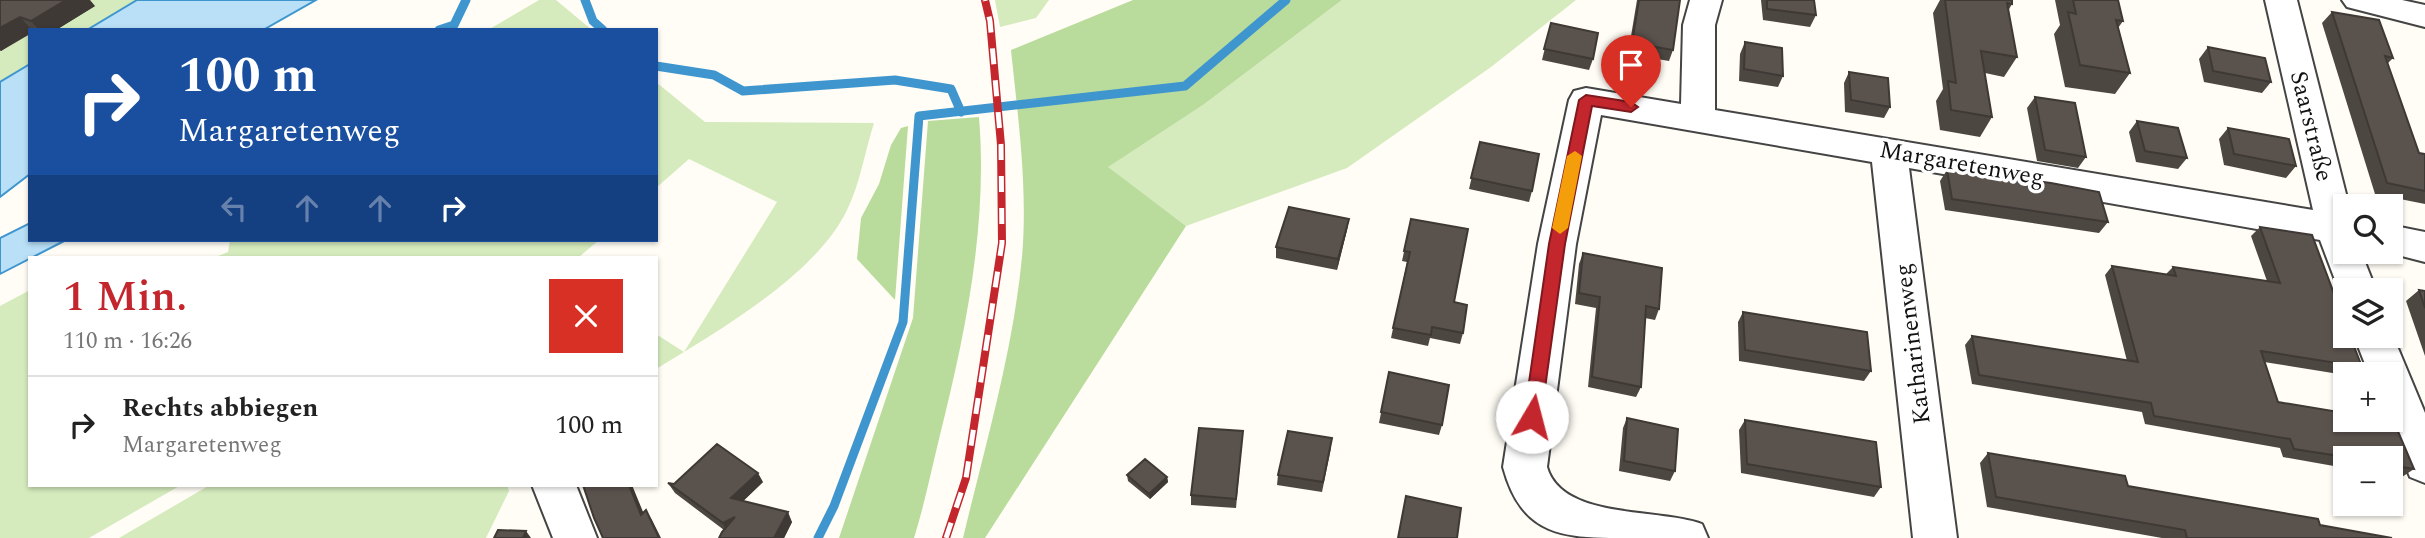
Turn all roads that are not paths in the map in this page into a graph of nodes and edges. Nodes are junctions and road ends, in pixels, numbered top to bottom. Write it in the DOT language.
graph roads {
  1 [pos="1706,0"];
  2 [pos="2281,0"];
  3 [pos="2358,0"];
  4 [pos="2425,16"];
  5 [pos="1699,118"];
  6 [pos="1889,150"];
  7 [pos="2333,198"];
  8 [pos="2333,228"];
  9 [pos="2403,242"];
  10 [pos="2425,247"];
  11 [pos="2403,409"];
  12 [pos="2425,464"];
  13 [pos="555,487"];
  14 [pos="575,538"];
  15 [pos="1686,538"];
  16 [pos="1935,538"];
  1 -- 5 [label="street"];
  2 -- 7 [label="street, Saarstraße"];
  3 -- 4 [label="street"];
  5 -- 6 [label="street, Margaretenweg"];
  5 -- 15 [label="street, Margaretenweg"];
  6 -- 8 [label="street, Margaretenweg"];
  6 -- 16 [label="street, Katharinenweg"];
  9 -- 10 [label="street"];
  11 -- 12 [label="street"];
  13 -- 14 [label="street"];
}
